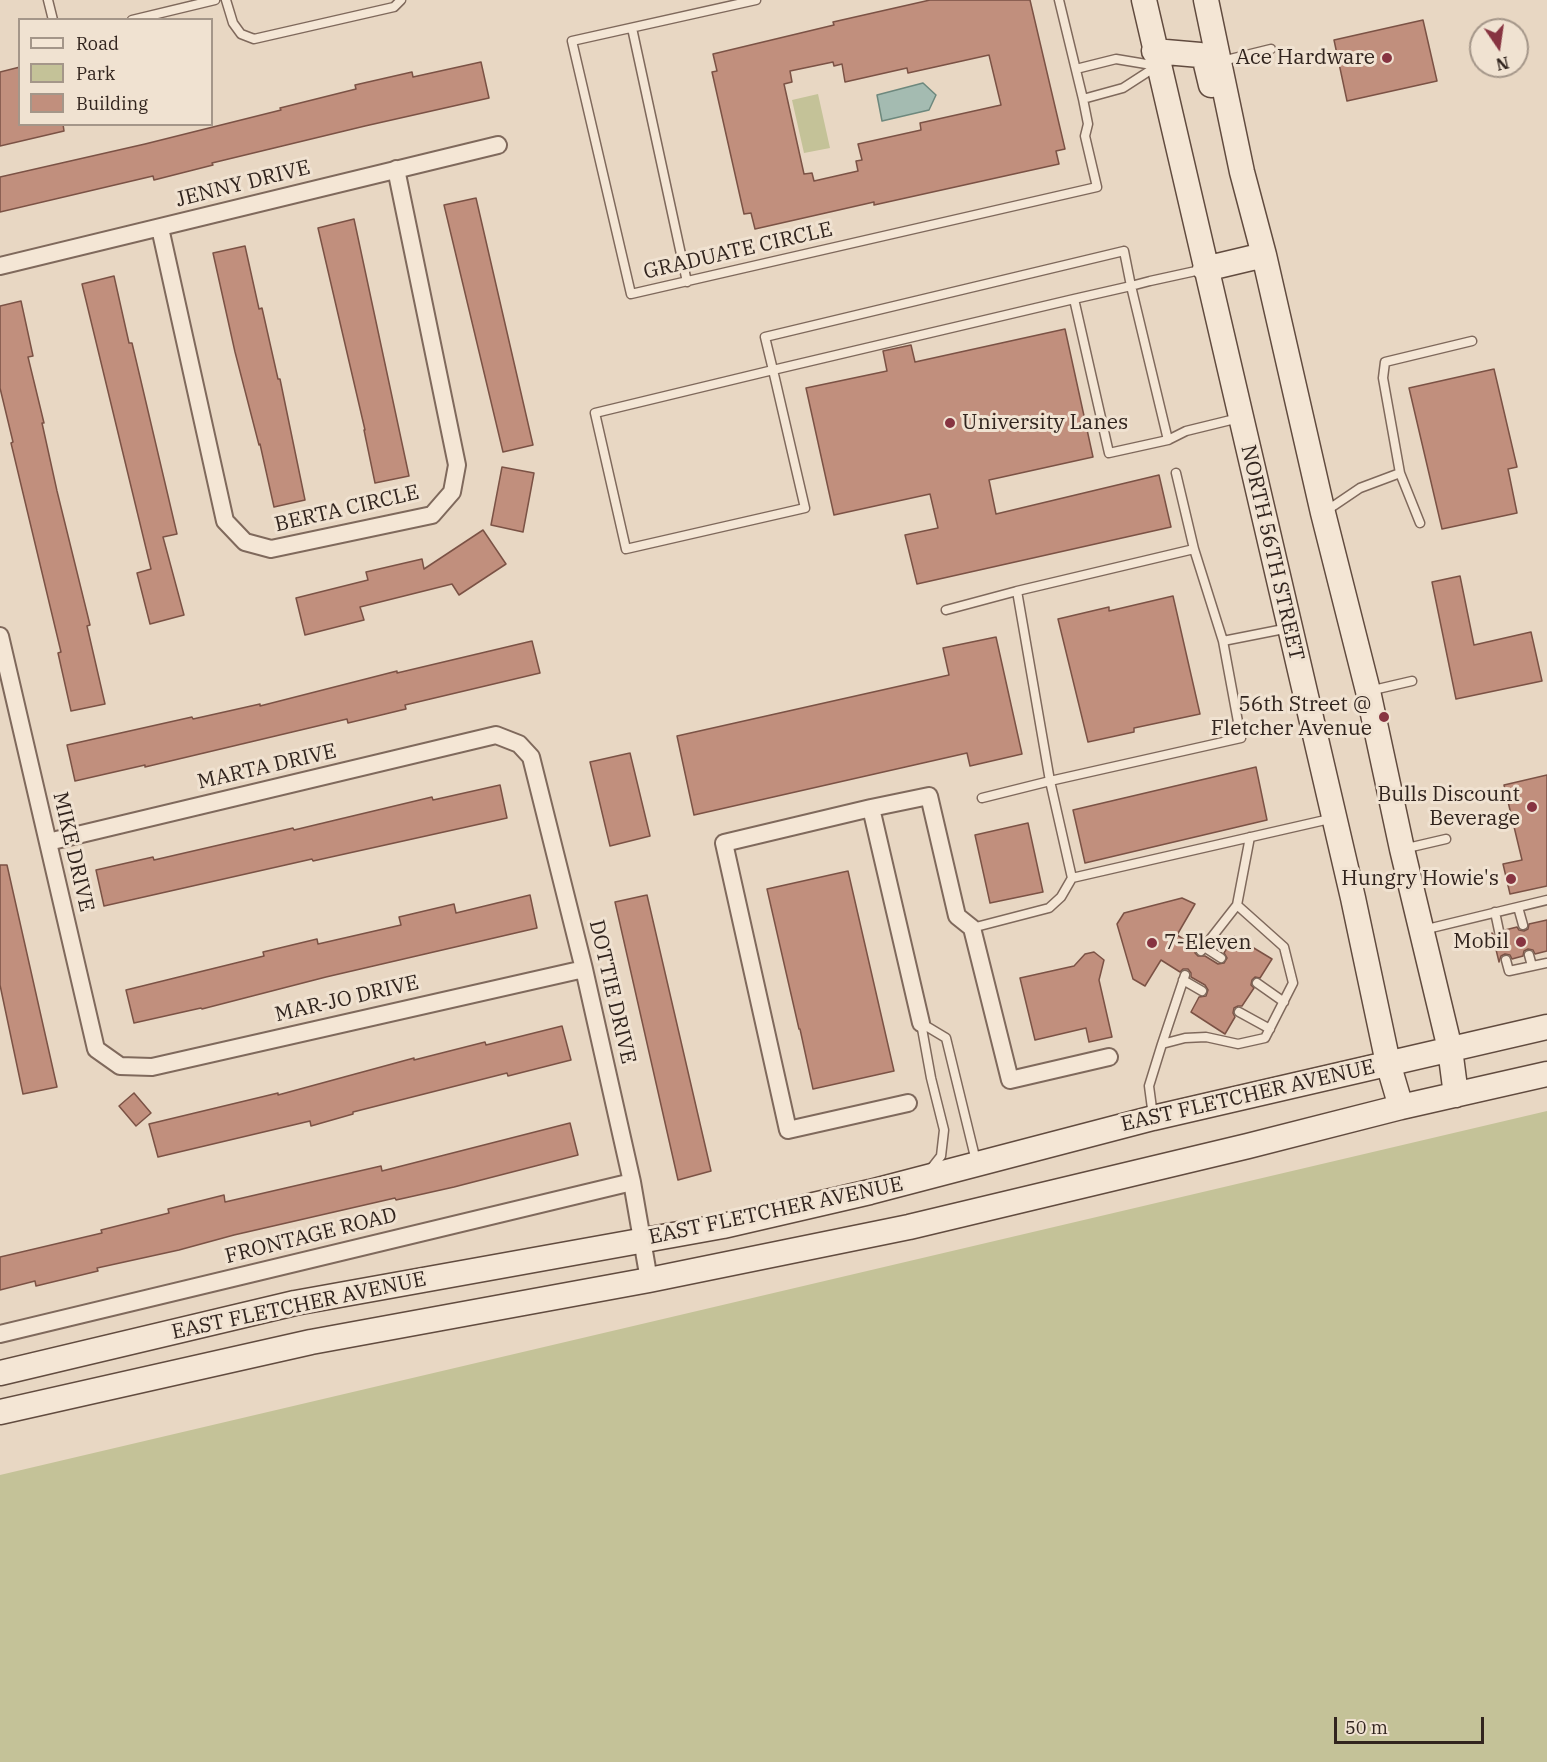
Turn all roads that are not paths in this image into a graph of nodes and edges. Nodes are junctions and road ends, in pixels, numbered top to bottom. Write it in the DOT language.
graph roads {
  1 [pos="48,0"];
  2 [pos="215,0"];
  3 [pos="226,0"];
  4 [pos="401,0"];
  5 [pos="756,0"];
  6 [pos="1059,0"];
  7 [pos="1144,0"];
  8 [pos="1206,0"];
  9 [pos="52,18"];
  10 [pos="140,18"];
  11 [pos="632,28"];
  12 [pos="1271,49"];
  13 [pos="1156,58"];
  14 [pos="1220,61"];
  15 [pos="1076,69"];
  16 [pos="1083,99"];
  17 [pos="498,145"];
  18 [pos="396,169"];
  19 [pos="1242,172"];
  20 [pos="160,228"];
  21 [pos="1264,255"];
  22 [pos="0,266"];
  23 [pos="1205,268"];
  24 [pos="687,282"];
  25 [pos="1131,286"];
  26 [pos="1074,299"];
  27 [pos="1472,340"];
  28 [pos="773,370"];
  29 [pos="1240,418"];
  30 [pos="1168,440"];
  31 [pos="1176,473"];
  32 [pos="1400,473"];
  33 [pos="1323,513"];
  34 [pos="1420,523"];
  35 [pos="1194,549"];
  36 [pos="1017,591"];
  37 [pos="946,610"];
  38 [pos="1290,628"];
  39 [pos="0,636"];
  40 [pos="1223,641"];
  41 [pos="1412,681"];
  42 [pos="1368,691"];
  43 [pos="496,735"];
  44 [pos="1050,781"];
  45 [pos="982,798"];
  46 [pos="871,808"];
  47 [pos="1334,818"];
  48 [pos="1250,837"];
  49 [pos="1446,838"];
  50 [pos="48,842"];
  51 [pos="1402,849"];
  52 [pos="1072,878"];
  53 [pos="1547,900"];
  54 [pos="1237,905"];
  55 [pos="1518,907"];
  56 [pos="1495,912"];
  57 [pos="1522,925"];
  58 [pos="972,928"];
  59 [pos="1423,930"];
  60 [pos="1499,931"];
  61 [pos="1529,955"];
  62 [pos="1221,958"];
  63 [pos="1506,960"];
  64 [pos="1547,963"];
  65 [pos="1532,966"];
  66 [pos="584,969"];
  67 [pos="1257,983"];
  68 [pos="1202,991"];
  69 [pos="1284,1002"];
  70 [pos="1239,1012"];
  71 [pos="921,1023"];
  72 [pos="1547,1027"];
  73 [pos="1270,1029"];
  74 [pos="1162,1044"];
  75 [pos="1450,1049"];
  76 [pos="1108,1057"];
  77 [pos="1388,1063"];
  78 [pos="120,1066"];
  79 [pos="1547,1074"];
  80 [pos="1456,1095"];
  81 [pos="908,1102"];
  82 [pos="1401,1107"];
  83 [pos="1153,1118"];
  84 [pos="976,1165"];
  85 [pos="924,1178"];
  86 [pos="632,1182"];
  87 [pos="643,1240"];
  88 [pos="650,1280"];
  89 [pos="0,1334"];
  90 [pos="0,1373"];
  91 [pos="0,1412"];
  1 -- 9 [label="lane"];
  2 -- 10 [label="lane"];
  3 -- 4 [label="lane"];
  5 -- 11 [label="lane, GRADUATE CIRCLE"];
  6 -- 15 [label="lane, GRADUATE CIRCLE"];
  7 -- 13 [label="main road, NORTH 56TH STREET"];
  8 -- 14 [label="main road"];
  11 -- 24 [label="lane"];
  11 -- 24 [label="lane, GRADUATE CIRCLE"];
  12 -- 14 [label="lane"];
  13 -- 15 [label="lane"];
  13 -- 16 [label="lane"];
  13 -- 19 [label="main road"];
  13 -- 23 [label="main road, NORTH 56TH STREET"];
  14 -- 19 [label="main road"];
  15 -- 16 [label="lane, GRADUATE CIRCLE"];
  16 -- 24 [label="lane, GRADUATE CIRCLE"];
  17 -- 18 [label="street, JENNY DRIVE"];
  18 -- 20 [label="street, JENNY DRIVE"];
  18 -- 20 [label="street, BERTA CIRCLE"];
  19 -- 21 [label="main road"];
  20 -- 22 [label="street, JENNY DRIVE"];
  21 -- 23 [label="main road"];
  21 -- 33 [label="main road"];
  23 -- 25 [label="lane"];
  23 -- 29 [label="main road, NORTH 56TH STREET"];
  25 -- 26 [label="lane"];
  25 -- 28 [label="lane"];
  25 -- 30 [label="lane"];
  26 -- 28 [label="lane"];
  26 -- 30 [label="lane"];
  27 -- 32 [label="lane"];
  28 -- 28 [label="lane"];
  29 -- 30 [label="lane"];
  29 -- 38 [label="main road, NORTH 56TH STREET"];
  31 -- 35 [label="lane"];
  32 -- 33 [label="lane"];
  32 -- 34 [label="lane"];
  33 -- 42 [label="main road"];
  35 -- 36 [label="lane"];
  35 -- 40 [label="lane"];
  36 -- 37 [label="lane"];
  36 -- 44 [label="lane"];
  38 -- 40 [label="lane"];
  38 -- 47 [label="main road, NORTH 56TH STREET"];
  39 -- 50 [label="street, MIKE DRIVE"];
  40 -- 44 [label="lane"];
  41 -- 42 [label="lane"];
  42 -- 51 [label="main road"];
  43 -- 50 [label="street, MARTA DRIVE"];
  43 -- 66 [label="street, DOTTIE DRIVE"];
  44 -- 45 [label="lane"];
  44 -- 52 [label="lane"];
  46 -- 58 [label="street"];
  46 -- 71 [label="street"];
  46 -- 81 [label="street"];
  47 -- 48 [label="lane"];
  47 -- 77 [label="main road, NORTH 56TH STREET"];
  48 -- 52 [label="lane"];
  48 -- 54 [label="lane"];
  49 -- 51 [label="lane"];
  50 -- 78 [label="street, MIKE DRIVE"];
  51 -- 59 [label="main road"];
  52 -- 58 [label="lane"];
  53 -- 55 [label="lane"];
  54 -- 62 [label="lane"];
  54 -- 69 [label="lane"];
  55 -- 56 [label="lane"];
  55 -- 57 [label="lane"];
  56 -- 59 [label="lane"];
  56 -- 60 [label="lane"];
  58 -- 76 [label="street"];
  59 -- 75 [label="main road"];
  61 -- 65 [label="lane"];
  63 -- 65 [label="lane"];
  64 -- 65 [label="lane"];
  66 -- 78 [label="street, MAR-JO DRIVE"];
  66 -- 86 [label="street, DOTTIE DRIVE"];
  67 -- 69 [label="lane"];
  68 -- 74 [label="lane"];
  69 -- 73 [label="lane"];
  70 -- 73 [label="lane"];
  71 -- 84 [label="lane"];
  71 -- 85 [label="lane"];
  72 -- 75 [label="main road, EAST FLETCHER AVENUE"];
  73 -- 74 [label="lane"];
  74 -- 83 [label="lane"];
  75 -- 77 [label="main road, EAST FLETCHER AVENUE"];
  75 -- 80 [label="main road"];
  77 -- 82 [label="main road, NORTH 56TH STREET"];
  77 -- 83 [label="main road, EAST FLETCHER AVENUE"];
  79 -- 80 [label="main road, EAST FLETCHER AVENUE"];
  80 -- 82 [label="main road, EAST FLETCHER AVENUE"];
  82 -- 88 [label="main road, EAST FLETCHER AVENUE"];
  83 -- 84 [label="main road, EAST FLETCHER AVENUE"];
  84 -- 85 [label="main road, EAST FLETCHER AVENUE"];
  85 -- 87 [label="main road, EAST FLETCHER AVENUE"];
  86 -- 87 [label="street, DOTTIE DRIVE"];
  86 -- 89 [label="street, FRONTAGE ROAD"];
  87 -- 88 [label="street, DOTTIE DRIVE"];
  87 -- 90 [label="main road, EAST FLETCHER AVENUE"];
  88 -- 91 [label="main road, EAST FLETCHER AVENUE"];
}
